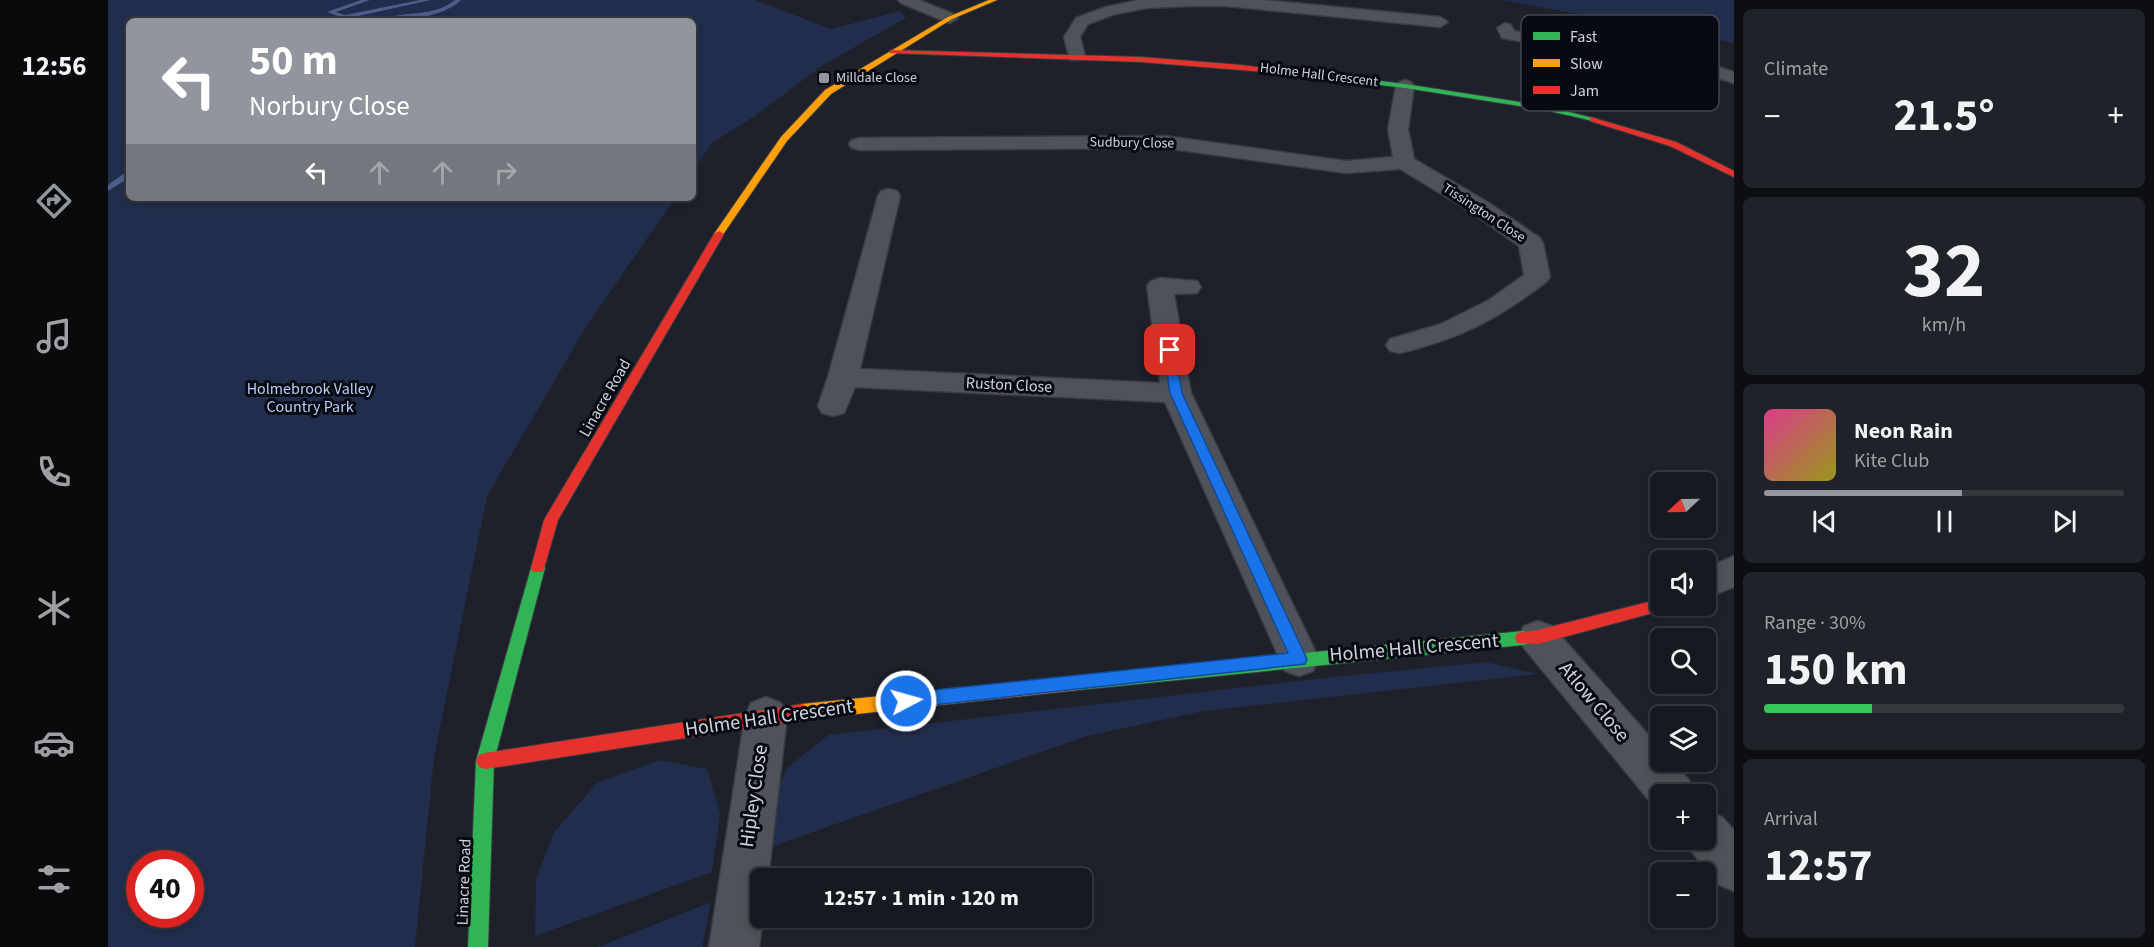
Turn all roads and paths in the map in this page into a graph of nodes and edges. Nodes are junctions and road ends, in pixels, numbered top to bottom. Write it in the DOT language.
graph roads {
  1 [pos="906,0"];
  2 [pos="994,0"];
  3 [pos="950,18"];
  4 [pos="1440,21"];
  5 [pos="1505,28"];
  6 [pos="1521,37"];
  7 [pos="891,52"];
  8 [pos="1076,56"];
  9 [pos="1719,73"];
  10 [pos="1734,78"];
  11 [pos="1405,86"];
  12 [pos="1521,104"];
  13 [pos="1558,111"];
  14 [pos="859,144"];
  15 [pos="1404,162"];
  16 [pos="1734,174"];
  17 [pos="889,196"];
  18 [pos="1188,287"];
  19 [pos="1400,345"];
  20 [pos="843,377"];
  21 [pos="1176,393"];
  22 [pos="833,406"];
  23 [pos="1734,570"];
  24 [pos="1716,579"];
  25 [pos="1650,608"];
  26 [pos="1538,637"];
  27 [pos="1299,659"];
  28 [pos="766,716"];
  29 [pos="485,761"];
  30 [pos="1664,784"];
  31 [pos="1716,845"];
  32 [pos="1734,867"];
  33 [pos="478,947"];
  34 [pos="734,947"];
  1 -- 3 [label="street"];
  2 -- 3 [label="street, Linacre Road"];
  3 -- 7 [label="street, Linacre Road"];
  4 -- 8 [label="street"];
  5 -- 6 [label="street"];
  7 -- 8 [label="street, Holme Hall Crescent"];
  7 -- 29 [label="street, Linacre Road"];
  8 -- 11 [label="street, Holme Hall Crescent"];
  9 -- 10 [label="street"];
  11 -- 12 [label="street, Holme Hall Crescent"];
  11 -- 15 [label="street"];
  13 -- 16 [label="street, Holme Hall Crescent"];
  14 -- 15 [label="street, Sudbury Close"];
  15 -- 19 [label="street, Tissington Close"];
  17 -- 20 [label="street"];
  18 -- 21 [label="street"];
  20 -- 21 [label="street, Ruston Close"];
  20 -- 22 [label="street"];
  21 -- 27 [label="street"];
  23 -- 24 [label="street"];
  25 -- 26 [label="street, Holme Hall Crescent"];
  26 -- 27 [label="street, Holme Hall Crescent"];
  26 -- 30 [label="street, Atlow Close"];
  27 -- 28 [label="street, Holme Hall Crescent"];
  28 -- 29 [label="street, Holme Hall Crescent"];
  28 -- 34 [label="street, Hipley Close"];
  29 -- 33 [label="street, Linacre Road"];
  31 -- 32 [label="street"];
}
